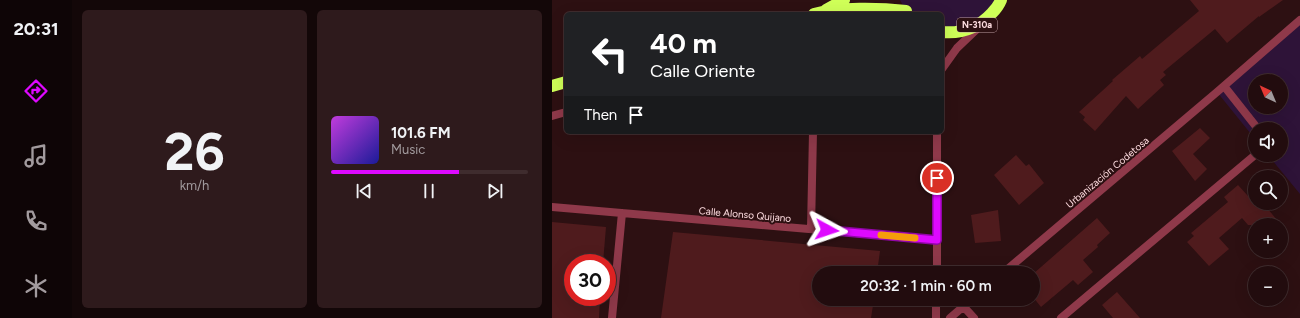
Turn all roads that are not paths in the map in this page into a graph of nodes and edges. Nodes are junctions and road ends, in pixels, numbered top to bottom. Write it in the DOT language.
graph roads {
  1 [pos="844,0"];
  2 [pos="900,0"];
  3 [pos="1001,2"];
  4 [pos="820,12"];
  5 [pos="829,12"];
  6 [pos="904,12"];
  7 [pos="907,12"];
  8 [pos="1300,20"];
  9 [pos="985,21"];
  10 [pos="944,32"];
  11 [pos="944,66"];
  12 [pos="564,83"];
  13 [pos="552,86"];
  14 [pos="1224,86"];
  15 [pos="564,113"];
  16 [pos="552,116"];
  17 [pos="1252,122"];
  18 [pos="813,134"];
  19 [pos="937,134"];
  20 [pos="1248,161"];
  21 [pos="552,207"];
  22 [pos="622,213"];
  23 [pos="811,229"];
  24 [pos="937,240"];
  25 [pos="936,266"];
  26 [pos="1011,266"];
  27 [pos="936,306"];
  28 [pos="963,306"];
  29 [pos="612,318"];
  30 [pos="936,318"];
  31 [pos="950,318"];
  32 [pos="974,318"];
  33 [pos="1061,318"];
  1 -- 4 [label="highway"];
  2 -- 7 [label="highway"];
  3 -- 9 [label="highway, N-310a"];
  5 -- 6 [label="highway"];
  8 -- 14 [label="street, Urbanización Codetosa"];
  9 -- 10 [label="highway, N-310a"];
  9 -- 11 [label="street"];
  12 -- 13 [label="highway"];
  14 -- 17 [label="street"];
  14 -- 26 [label="street, Urbanización Codetosa"];
  15 -- 16 [label="street"];
  18 -- 23 [label="street"];
  19 -- 24 [label="street"];
  20 -- 33 [label="street"];
  21 -- 22 [label="street, Calle Alonso Quijano"];
  22 -- 23 [label="street, Calle Alonso Quijano"];
  22 -- 29 [label="street"];
  23 -- 24 [label="street, Calle Alonso Quijano"];
  24 -- 25 [label="street"];
  27 -- 30 [label="street"];
  28 -- 31 [label="street"];
  28 -- 32 [label="street"];
}
